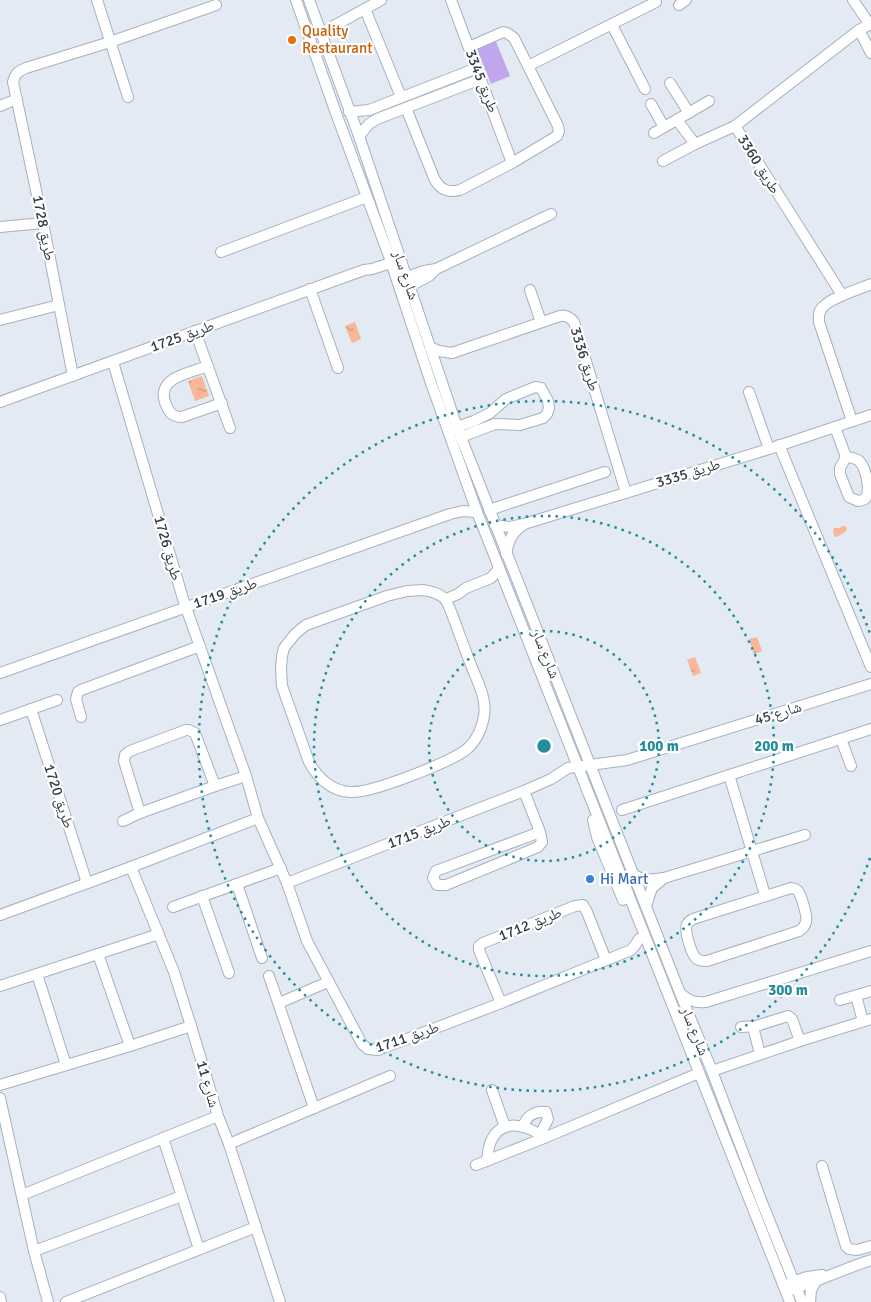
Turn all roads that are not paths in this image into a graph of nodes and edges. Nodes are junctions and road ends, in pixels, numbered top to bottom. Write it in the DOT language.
graph roads {
  1 [pos="97,0"];
  2 [pos="296,0"];
  3 [pos="308,0"];
  4 [pos="381,0"];
  5 [pos="451,0"];
  6 [pos="852,0"];
  7 [pos="656,2"];
  8 [pos="216,5"];
  9 [pos="367,5"];
  10 [pos="870,24"];
  11 [pos="612,25"];
  12 [pos="859,30"];
  13 [pos="321,33"];
  14 [pos="110,42"];
  15 [pos="469,47"];
  16 [pos="871,53"];
  17 [pos="528,66"];
  18 [pos="479,74"];
  19 [pos="670,83"];
  20 [pos="645,89"];
  21 [pos="128,97"];
  22 [pos="401,97"];
  23 [pos="17,99"];
  24 [pos="709,101"];
  25 [pos="651,104"];
  26 [pos="0,106"];
  27 [pos="406,108"];
  28 [pos="349,112"];
  29 [pos="689,113"];
  30 [pos="677,120"];
  31 [pos="735,126"];
  32 [pos="664,127"];
  33 [pos="654,134"];
  34 [pos="358,136"];
  35 [pos="694,144"];
  36 [pos="664,161"];
  37 [pos="512,163"];
  38 [pos="367,197"];
  39 [pos="551,214"];
  40 [pos="43,223"];
  41 [pos="0,227"];
  42 [pos="221,252"];
  43 [pos="395,258"];
  44 [pos="408,282"];
  45 [pos="871,284"];
  46 [pos="310,289"];
  47 [pos="530,290"];
  48 [pos="842,295"];
  49 [pos="59,305"];
  50 [pos="0,320"];
  51 [pos="541,322"];
  52 [pos="195,331"];
  53 [pos="430,347"];
  54 [pos="452,353"];
  55 [pos="113,362"];
  56 [pos="208,366"];
  57 [pos="338,368"];
  58 [pos="438,371"];
  59 [pos="73,376"];
  60 [pos="749,392"];
  61 [pos="0,402"];
  62 [pos="222,403"];
  63 [pos="871,415"];
  64 [pos="852,421"];
  65 [pos="457,427"];
  66 [pos="835,427"];
  67 [pos="230,428"];
  68 [pos="461,437"];
  69 [pos="780,445"];
  70 [pos="769,449"];
  71 [pos="846,457"];
  72 [pos="605,472"];
  73 [pos="626,492"];
  74 [pos="470,493"];
  75 [pos="489,510"];
  76 [pos="477,512"];
  77 [pos="450,514"];
  78 [pos="524,524"];
  79 [pos="495,525"];
  80 [pos="506,554"];
  81 [pos="499,567"];
  82 [pos="506,586"];
  83 [pos="458,594"];
  84 [pos="446,599"];
  85 [pos="186,606"];
  86 [pos="200,646"];
  87 [pos="871,667"];
  88 [pos="0,673"];
  89 [pos="871,684"];
  90 [pos="57,700"];
  91 [pos="31,709"];
  92 [pos="81,717"];
  93 [pos="0,720"];
  94 [pos="871,730"];
  95 [pos="841,739"];
  96 [pos="851,766"];
  97 [pos="592,770"];
  98 [pos="579,772"];
  99 [pos="729,775"];
  100 [pos="246,776"];
  101 [pos="215,786"];
  102 [pos="524,791"];
  103 [pos="591,801"];
  104 [pos="622,810"];
  105 [pos="140,813"];
  106 [pos="258,818"];
  107 [pos="123,821"];
  108 [pos="540,832"];
  109 [pos="805,835"];
  110 [pos="752,851"];
  111 [pos="131,868"];
  112 [pos="281,868"];
  113 [pos="633,874"];
  114 [pos="664,878"];
  115 [pos="87,883"];
  116 [pos="237,884"];
  117 [pos="287,884"];
  118 [pos="766,895"];
  119 [pos="202,896"];
  120 [pos="646,906"];
  121 [pos="173,907"];
  122 [pos="0,915"];
  123 [pos="159,934"];
  124 [pos="639,939"];
  125 [pos="630,950"];
  126 [pos="871,951"];
  127 [pos="98,954"];
  128 [pos="645,954"];
  129 [pos="262,958"];
  130 [pos="606,960"];
  131 [pos="228,973"];
  132 [pos="37,974"];
  133 [pos="269,976"];
  134 [pos="328,982"];
  135 [pos="662,983"];
  136 [pos="0,986"];
  137 [pos="871,991"];
  138 [pos="680,993"];
  139 [pos="856,996"];
  140 [pos="840,1000"];
  141 [pos="706,1002"];
  142 [pos="278,1003"];
  143 [pos="500,1003"];
  144 [pos="867,1020"];
  145 [pos="191,1026"];
  146 [pos="741,1027"];
  147 [pos="752,1027"];
  148 [pos="694,1028"];
  149 [pos="800,1041"];
  150 [pos="130,1046"];
  151 [pos="760,1054"];
  152 [pos="66,1066"];
  153 [pos="712,1071"];
  154 [pos="699,1073"];
  155 [pos="390,1076"];
  156 [pos="0,1085"];
  157 [pos="492,1090"];
  158 [pos="0,1098"];
  159 [pos="314,1108"];
  160 [pos="218,1116"];
  161 [pos="505,1127"];
  162 [pos="523,1127"];
  163 [pos="542,1137"];
  164 [pos="163,1138"];
  165 [pos="229,1144"];
  166 [pos="487,1161"];
  167 [pos="476,1165"];
  168 [pos="822,1166"];
  169 [pos="22,1195"];
  170 [pos="182,1196"];
  171 [pos="256,1227"];
  172 [pos="871,1246"];
  173 [pos="199,1249"];
  174 [pos="34,1251"];
  175 [pos="871,1260"];
  176 [pos="830,1274"];
  177 [pos="816,1282"];
  178 [pos="796,1284"];
  179 [pos="784,1288"];
  180 [pos="0,1297"];
  181 [pos="1,1302"];
  182 [pos="48,1302"];
  183 [pos="66,1302"];
  184 [pos="279,1302"];
  185 [pos="790,1302"];
  186 [pos="802,1302"];
  187 [pos="810,1302"];
  1 -- 14 [label="street"];
  2 -- 38 [label="street, شارع سار"];
  3 -- 13 [label="street, شارع سار"];
  4 -- 9 [label="street"];
  5 -- 15 [label="street, طريق 3345"];
  6 -- 10 [label="street"];
  7 -- 11 [label="street"];
  8 -- 14 [label="street, طريق 1728"];
  9 -- 13 [label="street"];
  9 -- 22 [label="street"];
  10 -- 12 [label="street, طريق 3360"];
  11 -- 17 [label="street"];
  11 -- 20 [label="street"];
  12 -- 16 [label="street"];
  12 -- 31 [label="street, طريق 3360"];
  13 -- 28 [label="street, شارع سار"];
  14 -- 21 [label="street"];
  14 -- 23 [label="street, طريق 1728"];
  15 -- 17 [label="street"];
  15 -- 18 [label="street, طريق 3345"];
  17 -- 37 [label="street"];
  18 -- 22 [label="street"];
  18 -- 27 [label="street"];
  18 -- 37 [label="street, طريق 3345"];
  19 -- 29 [label="street"];
  22 -- 27 [label="street"];
  22 -- 28 [label="street"];
  23 -- 26 [label="street"];
  23 -- 40 [label="street, طريق 1728"];
  24 -- 29 [label="street"];
  25 -- 32 [label="street"];
  27 -- 34 [label="street"];
  27 -- 37 [label="street"];
  28 -- 34 [label="street, شارع سار"];
  29 -- 30 [label="street"];
  30 -- 32 [label="street"];
  30 -- 35 [label="street"];
  31 -- 35 [label="street"];
  31 -- 48 [label="street, طريق 3360"];
  32 -- 33 [label="street"];
  34 -- 43 [label="street, شارع سار"];
  35 -- 36 [label="street"];
  38 -- 42 [label="street"];
  38 -- 43 [label="street, شارع سار"];
  39 -- 44 [label="street"];
  40 -- 41 [label="street"];
  40 -- 49 [label="street, طريق 1728"];
  43 -- 44 [label="street, شارع سار"];
  43 -- 46 [label="street, طريق 1725"];
  43 -- 74 [label="street, شارع سار"];
  44 -- 53 [label="street, شارع سار"];
  45 -- 48 [label="street"];
  46 -- 52 [label="street, طريق 1725"];
  46 -- 57 [label="street"];
  47 -- 51 [label="street"];
  48 -- 64 [label="street"];
  49 -- 50 [label="street"];
  49 -- 59 [label="street, طريق 1728"];
  51 -- 54 [label="street, طريق 3336"];
  51 -- 73 [label="street, طريق 3336"];
  52 -- 55 [label="street, طريق 1725"];
  52 -- 56 [label="street"];
  53 -- 54 [label="street"];
  53 -- 58 [label="street, شارع سار"];
  54 -- 58 [label="street"];
  55 -- 59 [label="street, طريق 1725"];
  55 -- 85 [label="street, طريق 1726"];
  56 -- 62 [label="street"];
  56 -- 62 [label="street"];
  58 -- 65 [label="street, شارع سار"];
  59 -- 61 [label="street, طريق 1725"];
  60 -- 70 [label="street"];
  62 -- 67 [label="street"];
  63 -- 64 [label="street, طريق 3335"];
  64 -- 66 [label="street, طريق 3335"];
  65 -- 68 [label="street, شارع سار"];
  65 -- 68 [label="street"];
  66 -- 69 [label="street, طريق 3335"];
  66 -- 71 [label="street"];
  68 -- 75 [label="street, شارع سار"];
  69 -- 70 [label="street, طريق 3335"];
  69 -- 87 [label="street"];
  70 -- 73 [label="street, طريق 3335"];
  72 -- 75 [label="street"];
  73 -- 78 [label="street, طريق 3335"];
  74 -- 76 [label="street, شارع سار"];
  74 -- 77 [label="street, طريق 1719"];
  75 -- 79 [label="street, شارع سار"];
  76 -- 77 [label="street, طريق 1719"];
  76 -- 81 [label="street, شارع سار"];
  77 -- 85 [label="street, طريق 1719"];
  78 -- 79 [label="street, طريق 3335"];
  78 -- 80 [label="street"];
  79 -- 80 [label="street, شارع سار"];
  80 -- 97 [label="street, شارع سار"];
  81 -- 82 [label="street, شارع سار"];
  81 -- 83 [label="street"];
  82 -- 83 [label="street"];
  82 -- 98 [label="street, شارع سار"];
  83 -- 84 [label="street"];
  84 -- 84 [label="street"];
  85 -- 86 [label="street, طريق 1726"];
  85 -- 88 [label="street, طريق 1719"];
  86 -- 92 [label="street"];
  86 -- 100 [label="street, طريق 1726"];
  89 -- 97 [label="street, شارع 45"];
  90 -- 91 [label="street"];
  91 -- 93 [label="street"];
  91 -- 115 [label="street, طريق 1720"];
  94 -- 95 [label="street"];
  95 -- 96 [label="street"];
  95 -- 99 [label="street"];
  97 -- 98 [label="street, شارع 45"];
  97 -- 113 [label="street, شارع سار"];
  98 -- 102 [label="street, طريق 1715"];
  98 -- 103 [label="street, شارع سار"];
  99 -- 104 [label="street"];
  99 -- 110 [label="street"];
  100 -- 101 [label="street"];
  100 -- 106 [label="street, طريق 1726"];
  101 -- 105 [label="street"];
  101 -- 105 [label="street"];
  102 -- 108 [label="street"];
  102 -- 117 [label="street, طريق 1715"];
  103 -- 124 [label="street"];
  103 -- 135 [label="street, شارع سار"];
  105 -- 107 [label="street"];
  106 -- 111 [label="street"];
  106 -- 112 [label="street, طريق 1711"];
  108 -- 108 [label="street"];
  109 -- 110 [label="street"];
  110 -- 114 [label="street"];
  110 -- 118 [label="street"];
  111 -- 115 [label="street"];
  111 -- 123 [label="street, شارع 11"];
  112 -- 116 [label="street"];
  112 -- 117 [label="street, طريق 1711"];
  113 -- 114 [label="street"];
  113 -- 120 [label="street, شارع سار"];
  114 -- 120 [label="street"];
  115 -- 122 [label="street"];
  116 -- 119 [label="street"];
  116 -- 129 [label="street"];
  117 -- 134 [label="street, طريق 1711"];
  118 -- 118 [label="street"];
  119 -- 121 [label="street"];
  119 -- 131 [label="street"];
  120 -- 138 [label="street, شارع سار"];
  123 -- 127 [label="street"];
  123 -- 145 [label="street, شارع 11"];
  124 -- 125 [label="street, طريق 1711"];
  124 -- 128 [label="street"];
  125 -- 128 [label="street"];
  125 -- 130 [label="street, طريق 1711"];
  126 -- 141 [label="street"];
  127 -- 132 [label="street"];
  127 -- 150 [label="street"];
  128 -- 135 [label="street"];
  130 -- 143 [label="street, طريق 1711"];
  130 -- 143 [label="street, طريق 1712"];
  132 -- 136 [label="street"];
  132 -- 152 [label="street"];
  133 -- 142 [label="street"];
  134 -- 142 [label="street"];
  134 -- 143 [label="street, طريق 1711"];
  135 -- 154 [label="street, شارع سار"];
  137 -- 139 [label="street"];
  138 -- 141 [label="street"];
  138 -- 148 [label="street, شارع سار"];
  139 -- 140 [label="street"];
  139 -- 144 [label="street"];
  141 -- 148 [label="street"];
  142 -- 159 [label="street"];
  144 -- 149 [label="street"];
  145 -- 150 [label="street"];
  145 -- 160 [label="street, شارع 11"];
  146 -- 147 [label="street"];
  147 -- 149 [label="street"];
  147 -- 151 [label="street"];
  148 -- 153 [label="street, شارع سار"];
  149 -- 151 [label="street"];
  150 -- 152 [label="street"];
  151 -- 153 [label="street"];
  152 -- 156 [label="street"];
  153 -- 178 [label="street, شارع سار"];
  154 -- 163 [label="street"];
  154 -- 179 [label="street, شارع سار"];
  155 -- 159 [label="street"];
  157 -- 161 [label="street"];
  158 -- 169 [label="street"];
  159 -- 165 [label="street"];
  160 -- 164 [label="street"];
  160 -- 165 [label="street, شارع 11"];
  161 -- 162 [label="street"];
  161 -- 166 [label="street"];
  162 -- 163 [label="street"];
  162 -- 163 [label="street"];
  163 -- 166 [label="street"];
  164 -- 169 [label="street"];
  164 -- 170 [label="street"];
  165 -- 171 [label="street, شارع 11"];
  166 -- 167 [label="street"];
  168 -- 172 [label="street"];
  169 -- 174 [label="street"];
  170 -- 173 [label="street"];
  170 -- 174 [label="street"];
  171 -- 173 [label="street"];
  171 -- 184 [label="street, شارع 11"];
  173 -- 183 [label="street"];
  174 -- 182 [label="street"];
  175 -- 176 [label="street"];
  176 -- 177 [label="street"];
  176 -- 178 [label="street"];
  177 -- 178 [label="street"];
  177 -- 187 [label="street"];
  178 -- 179 [label="street"];
  178 -- 186 [label="street, شارع سار"];
  179 -- 185 [label="street, شارع سار"];
  180 -- 181 [label="street"];
}
